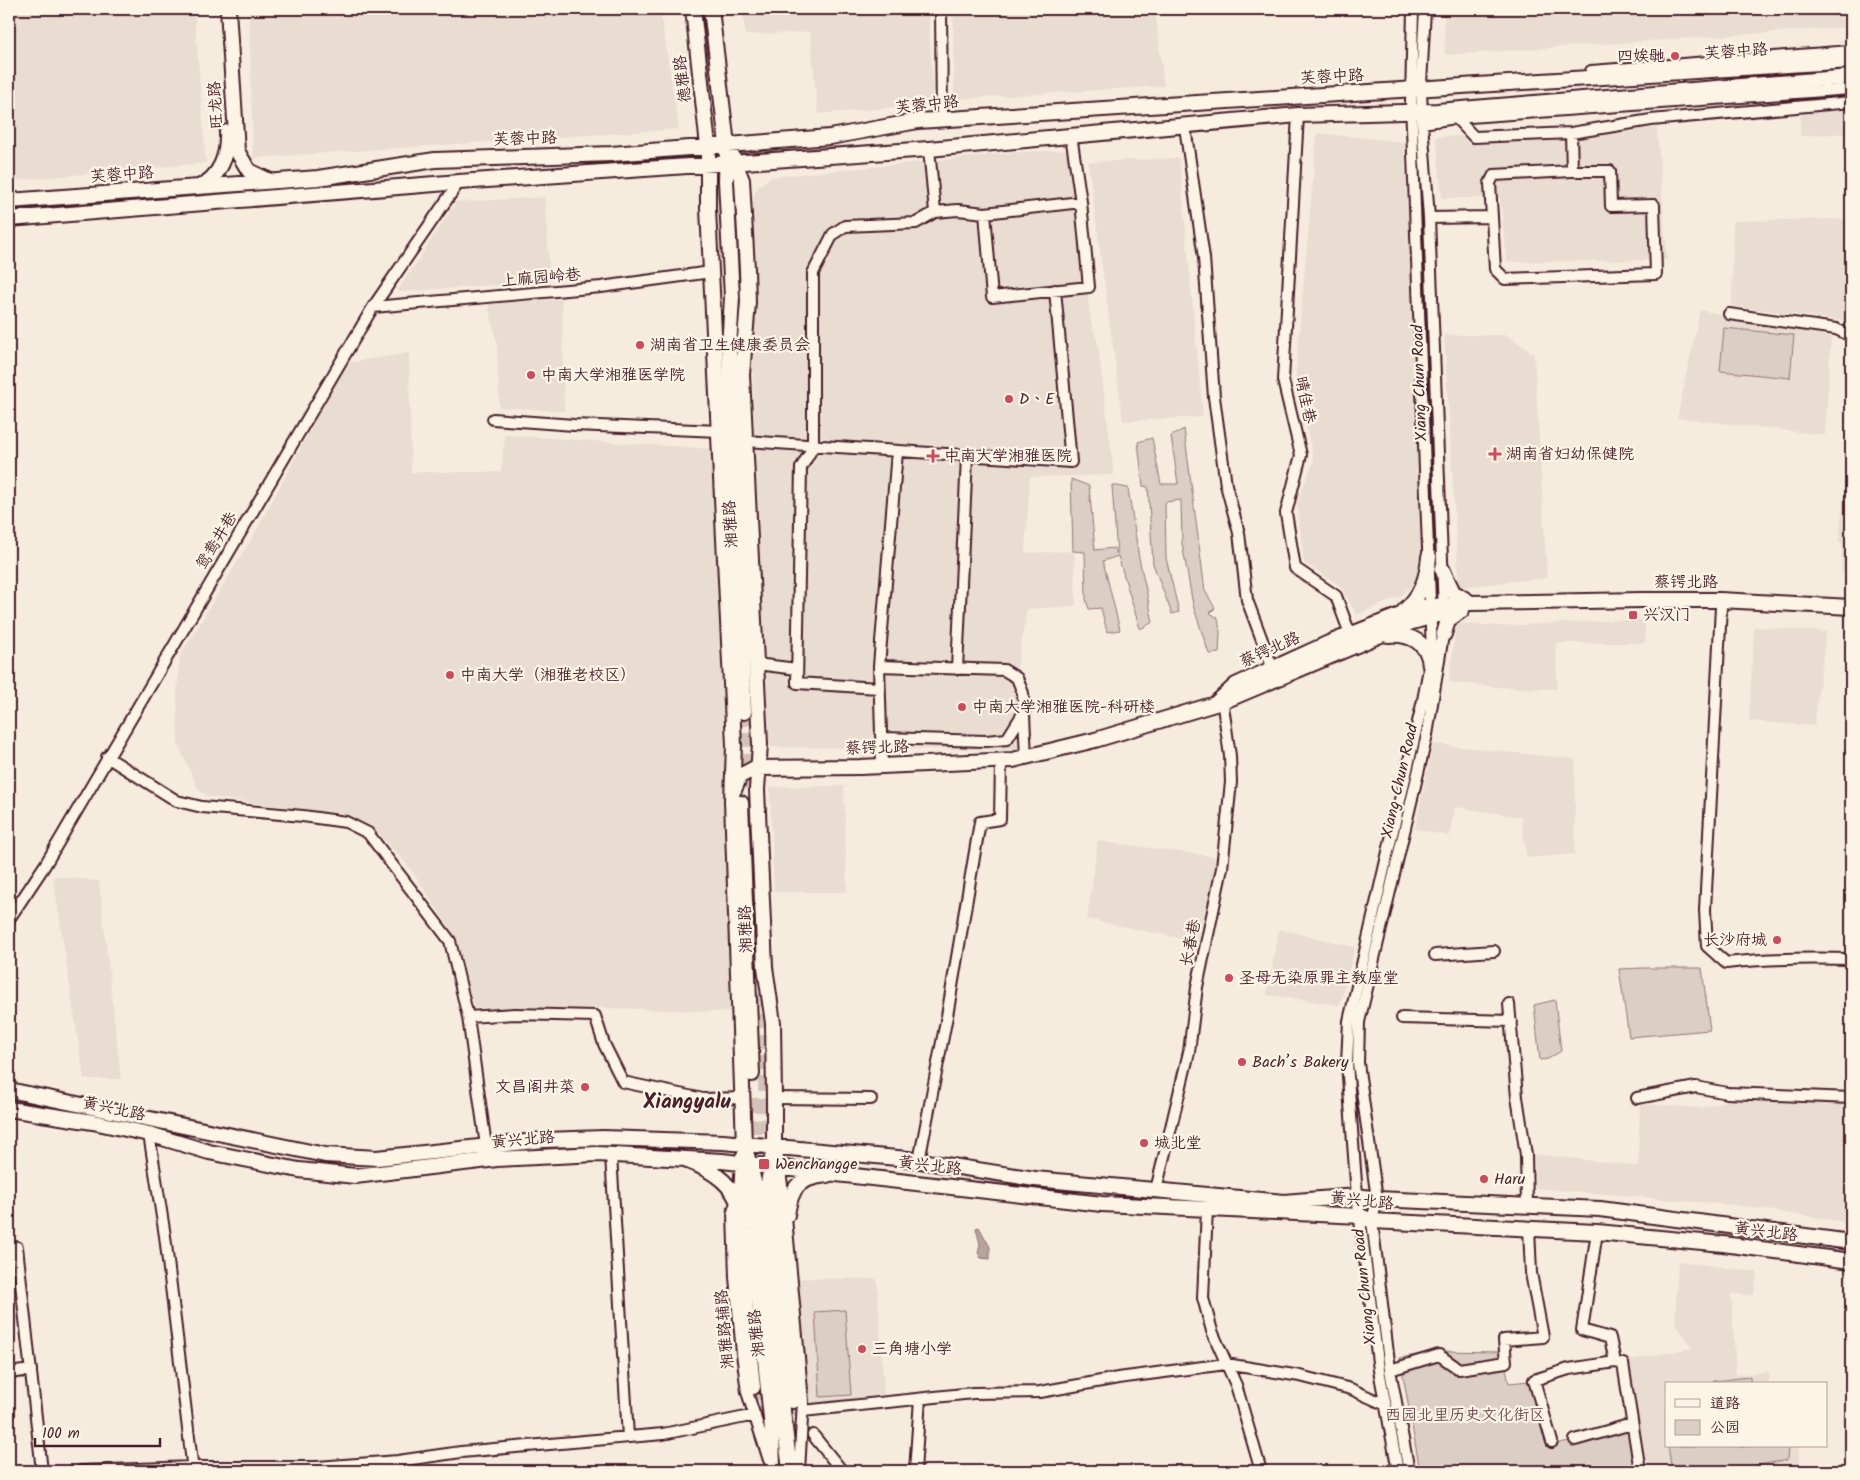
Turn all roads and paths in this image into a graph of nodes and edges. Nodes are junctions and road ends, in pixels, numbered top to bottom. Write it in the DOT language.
graph roads {
  1 [pos="220,9"];
  2 [pos="228,9"];
  3 [pos="692,9"];
  4 [pos="711,9"];
  5 [pos="941,9"];
  6 [pos="1413,9"];
  7 [pos="1425,9"];
  8 [pos="1851,51"];
  9 [pos="1851,61"];
  10 [pos="1851,77"];
  11 [pos="1418,88"];
  12 [pos="1851,89"];
  13 [pos="1851,102"];
  14 [pos="1437,111"];
  15 [pos="1298,115"];
  16 [pos="1419,115"];
  17 [pos="1456,118"];
  18 [pos="942,119"];
  19 [pos="1185,126"];
  20 [pos="1571,132"];
  21 [pos="1071,135"];
  22 [pos="727,145"];
  23 [pos="708,146"];
  24 [pos="929,148"];
  25 [pos="731,163"];
  26 [pos="708,164"];
  27 [pos="1572,171"];
  28 [pos="271,182"];
  29 [pos="459,182"];
  30 [pos="199,187"];
  31 [pos="9,201"];
  32 [pos="1081,202"];
  33 [pos="934,212"];
  34 [pos="985,213"];
  35 [pos="1491,217"];
  36 [pos="1429,218"];
  37 [pos="9,219"];
  38 [pos="712,272"];
  39 [pos="1055,290"];
  40 [pos="373,307"];
  41 [pos="1729,314"];
  42 [pos="1851,336"];
  43 [pos="493,419"];
  44 [pos="720,431"];
  45 [pos="744,441"];
  46 [pos="813,447"];
  47 [pos="897,452"];
  48 [pos="967,457"];
  49 [pos="1429,557"];
  50 [pos="1442,569"];
  51 [pos="1467,606"];
  52 [pos="1721,607"];
  53 [pos="1851,607"];
  54 [pos="1438,610"];
  55 [pos="1402,613"];
  56 [pos="1851,614"];
  57 [pos="1350,634"];
  58 [pos="1444,634"];
  59 [pos="1375,637"];
  60 [pos="756,664"];
  61 [pos="878,666"];
  62 [pos="1430,666"];
  63 [pos="798,668"];
  64 [pos="957,669"];
  65 [pos="1273,669"];
  66 [pos="879,688"];
  67 [pos="1222,701"];
  68 [pos="1024,711"];
  69 [pos="744,712"];
  70 [pos="883,738"];
  71 [pos="734,745"];
  72 [pos="107,757"];
  73 [pos="1026,758"];
  74 [pos="1001,761"];
  75 [pos="882,766"];
  76 [pos="758,767"];
  77 [pos="738,779"];
  78 [pos="732,800"];
  79 [pos="9,919"];
  80 [pos="1494,951"];
  81 [pos="1435,955"];
  82 [pos="1851,959"];
  83 [pos="1510,1004"];
  84 [pos="468,1017"];
  85 [pos="1402,1018"];
  86 [pos="1511,1021"];
  87 [pos="9,1090"];
  88 [pos="748,1098"];
  89 [pos="774,1098"];
  90 [pos="1637,1098"];
  91 [pos="1851,1098"];
  92 [pos="871,1099"];
  93 [pos="9,1109"];
  94 [pos="149,1134"];
  95 [pos="744,1144"];
  96 [pos="486,1146"];
  97 [pos="774,1146"];
  98 [pos="611,1156"];
  99 [pos="680,1159"];
  100 [pos="919,1161"];
  101 [pos="746,1163"];
  102 [pos="774,1166"];
  103 [pos="848,1174"];
  104 [pos="742,1181"];
  105 [pos="780,1185"];
  106 [pos="1156,1190"];
  107 [pos="1358,1196"];
  108 [pos="1376,1199"];
  109 [pos="737,1200"];
  110 [pos="1527,1205"];
  111 [pos="1207,1208"];
  112 [pos="742,1217"];
  113 [pos="1367,1219"];
  114 [pos="786,1220"];
  115 [pos="1529,1228"];
  116 [pos="1596,1232"];
  117 [pos="1851,1242"];
  118 [pos="17,1247"];
  119 [pos="782,1253"];
  120 [pos="1851,1261"];
  121 [pos="1615,1362"];
  122 [pos="1226,1364"];
  123 [pos="31,1370"];
  124 [pos="1390,1370"];
  125 [pos="9,1373"];
  126 [pos="753,1387"];
  127 [pos="920,1399"];
  128 [pos="798,1406"];
  129 [pos="1386,1406"];
  130 [pos="755,1415"];
  131 [pos="1632,1424"];
  132 [pos="813,1435"];
  133 [pos="628,1437"];
  134 [pos="1575,1440"];
  135 [pos="1552,1442"];
  136 [pos="193,1469"];
  137 [pos="42,1471"];
  138 [pos="81,1471"];
  139 [pos="773,1471"];
  140 [pos="790,1471"];
  141 [pos="799,1471"];
  142 [pos="842,1471"];
  143 [pos="915,1471"];
  144 [pos="1261,1471"];
  145 [pos="1398,1471"];
  146 [pos="1409,1471"];
  147 [pos="1640,1471"];
  1 -- 30 [label="main road, 旺龙路"];
  2 -- 28 [label="main road, 旺龙路"];
  3 -- 23 [label="main road, 德雅路"];
  4 -- 22 [label="main road"];
  5 -- 18 [label="street"];
  6 -- 11 [label="street"];
  7 -- 11 [label="street"];
  8 -- 11 [label="street, 芙蓉中路"];
  9 -- 11 [label="main road, 芙蓉中路"];
  10 -- 14 [label="main road, 芙蓉中路"];
  11 -- 16 [label="street, Xiang Chun Road"];
  11 -- 18 [label="main road, 芙蓉中路"];
  12 -- 17 [label="street"];
  13 -- 20 [label="street"];
  14 -- 16 [label="main road, 芙蓉中路"];
  14 -- 17 [label="main road"];
  15 -- 16 [label="main road, 芙蓉中路"];
  15 -- 19 [label="main road, 芙蓉中路"];
  15 -- 57 [label="street, 晴佳巷"];
  16 -- 17 [label="street"];
  16 -- 36 [label="street, Xiang Chun Road"];
  16 -- 49 [label="street, Xiang Chun Road"];
  17 -- 20 [label="street"];
  18 -- 22 [label="main road, 芙蓉中路"];
  19 -- 21 [label="main road, 芙蓉中路"];
  19 -- 65 [label="street"];
  20 -- 27 [label="street"];
  21 -- 24 [label="main road, 芙蓉中路"];
  21 -- 32 [label="street"];
  22 -- 23 [label="main road, 芙蓉中路"];
  22 -- 25 [label="main road, 湘雅路"];
  23 -- 26 [label="main road, 湘雅路"];
  23 -- 28 [label="main road, 芙蓉中路"];
  24 -- 25 [label="main road, 芙蓉中路"];
  24 -- 33 [label="street"];
  25 -- 26 [label="main road, 芙蓉中路"];
  25 -- 45 [label="main road, 湘雅路"];
  25 -- 69 [label="main road, 湘雅路"];
  26 -- 29 [label="main road, 芙蓉中路"];
  26 -- 38 [label="main road, 湘雅路"];
  27 -- 35 [label="street"];
  27 -- 35 [label="street"];
  28 -- 30 [label="main road, 芙蓉中路"];
  29 -- 37 [label="main road, 芙蓉中路"];
  29 -- 40 [label="street, 鸳鸯井巷"];
  30 -- 31 [label="main road, 芙蓉中路"];
  32 -- 34 [label="street"];
  32 -- 39 [label="street"];
  33 -- 34 [label="street"];
  33 -- 46 [label="street"];
  34 -- 39 [label="street"];
  35 -- 36 [label="street"];
  36 -- 50 [label="street, Xiang Chun Road"];
  38 -- 40 [label="street, 上麻园岭巷"];
  38 -- 44 [label="main road, 湘雅路"];
  39 -- 48 [label="street"];
  40 -- 72 [label="street, 鸳鸯井巷"];
  41 -- 42 [label="street"];
  43 -- 44 [label="street"];
  44 -- 71 [label="main road, 湘雅路"];
  45 -- 46 [label="street"];
  45 -- 60 [label="main road, 湘雅路"];
  46 -- 47 [label="street"];
  46 -- 63 [label="street"];
  47 -- 48 [label="street"];
  47 -- 61 [label="street"];
  48 -- 64 [label="street"];
  49 -- 54 [label="street, Xiang Chun Road"];
  49 -- 55 [label="main road"];
  50 -- 51 [label="main road"];
  50 -- 54 [label="street, Xiang Chun Road"];
  51 -- 52 [label="main road, 蔡锷北路"];
  51 -- 53 [label="main road, 蔡锷北路"];
  51 -- 54 [label="main road, 蔡锷北路"];
  51 -- 58 [label="main road"];
  52 -- 56 [label="main road, 蔡锷北路"];
  52 -- 82 [label="street"];
  54 -- 55 [label="main road, 蔡锷北路"];
  54 -- 58 [label="street, Xiang Chun Road"];
  54 -- 59 [label="main road, 蔡锷北路"];
  54 -- 62 [label="street, Xiang Chun Road"];
  55 -- 57 [label="main road, 蔡锷北路"];
  57 -- 65 [label="main road, 蔡锷北路"];
  58 -- 108 [label="street, Xiang Chun Road"];
  59 -- 62 [label="main road"];
  59 -- 67 [label="main road, 蔡锷北路"];
  60 -- 63 [label="street"];
  60 -- 76 [label="main road, 湘雅路"];
  61 -- 64 [label="street"];
  61 -- 66 [label="street"];
  62 -- 107 [label="street, Xiang Chun Road"];
  63 -- 66 [label="street"];
  64 -- 68 [label="street"];
  65 -- 67 [label="main road, 蔡锷北路"];
  66 -- 70 [label="street"];
  67 -- 73 [label="main road, 蔡锷北路"];
  67 -- 106 [label="street, 长春巷"];
  68 -- 70 [label="street"];
  68 -- 73 [label="street"];
  70 -- 75 [label="street"];
  71 -- 77 [label="main road, 湘雅路"];
  71 -- 78 [label="main road, 湘雅路"];
  72 -- 79 [label="street, 鸳鸯井巷"];
  72 -- 84 [label="street"];
  73 -- 74 [label="main road, 蔡锷北路"];
  74 -- 75 [label="main road, 蔡锷北路"];
  74 -- 100 [label="street"];
  75 -- 76 [label="main road, 蔡锷北路"];
  76 -- 77 [label="main road"];
  76 -- 89 [label="main road, 湘雅路"];
  77 -- 78 [label="main road"];
  77 -- 88 [label="main road, 湘雅路"];
  78 -- 88 [label="main road, 湘雅路"];
  80 -- 81 [label="street"];
  83 -- 86 [label="street"];
  84 -- 88 [label="street"];
  84 -- 96 [label="street"];
  85 -- 86 [label="street"];
  86 -- 110 [label="street"];
  87 -- 96 [label="main road, 黄兴北路"];
  88 -- 95 [label="main road, 湘雅路"];
  89 -- 92 [label="street"];
  89 -- 97 [label="main road, 湘雅路"];
  90 -- 91 [label="street"];
  93 -- 94 [label="main road, 黄兴北路"];
  94 -- 98 [label="main road, 黄兴北路"];
  94 -- 136 [label="street"];
  95 -- 96 [label="main road, 黄兴北路"];
  95 -- 97 [label="main road, 黄兴北路"];
  95 -- 101 [label="main road, 湘雅路"];
  97 -- 100 [label="main road, 黄兴北路"];
  97 -- 102 [label="main road, 湘雅路"];
  98 -- 99 [label="main road, 黄兴北路"];
  98 -- 133 [label="street"];
  99 -- 101 [label="main road, 黄兴北路"];
  99 -- 109 [label="main road"];
  100 -- 106 [label="main road, 黄兴北路"];
  101 -- 102 [label="main road, 黄兴北路"];
  101 -- 104 [label="main road, 湘雅路"];
  101 -- 139 [label="main road, 湘雅路"];
  102 -- 103 [label="main road, 黄兴北路"];
  102 -- 105 [label="main road"];
  102 -- 140 [label="main road, 湘雅路"];
  103 -- 111 [label="main road, 黄兴北路"];
  103 -- 114 [label="main road"];
  104 -- 109 [label="street, 湘雅路辅路"];
  104 -- 112 [label="main road, 湘雅路"];
  105 -- 114 [label="street"];
  105 -- 119 [label="main road"];
  106 -- 107 [label="main road, 黄兴北路"];
  107 -- 108 [label="main road, 黄兴北路"];
  107 -- 113 [label="street, Xiang Chun Road"];
  108 -- 110 [label="main road, 黄兴北路"];
  108 -- 113 [label="street, Xiang Chun Road"];
  109 -- 112 [label="main road"];
  109 -- 130 [label="street, 湘雅路辅路"];
  110 -- 117 [label="main road, 黄兴北路"];
  111 -- 113 [label="main road, 黄兴北路"];
  111 -- 122 [label="street"];
  112 -- 126 [label="main road"];
  113 -- 115 [label="main road, 黄兴北路"];
  113 -- 124 [label="street, Xiang Chun Road"];
  113 -- 129 [label="street, Xiang Chun Road"];
  114 -- 119 [label="main road"];
  114 -- 128 [label="street"];
  115 -- 116 [label="main road, 黄兴北路"];
  115 -- 124 [label="street"];
  116 -- 120 [label="main road, 黄兴北路"];
  116 -- 121 [label="street"];
  118 -- 123 [label="street"];
  119 -- 128 [label="main road"];
  121 -- 131 [label="street"];
  121 -- 135 [label="street"];
  122 -- 127 [label="street"];
  122 -- 129 [label="street"];
  122 -- 144 [label="street"];
  123 -- 125 [label="street"];
  123 -- 137 [label="street"];
  124 -- 146 [label="street, Xiang Chun Road"];
  127 -- 128 [label="street"];
  127 -- 143 [label="street"];
  128 -- 141 [label="street"];
  129 -- 145 [label="street, Xiang Chun Road"];
  130 -- 133 [label="street"];
  130 -- 139 [label="street, 湘雅路辅路"];
  131 -- 134 [label="street"];
  131 -- 147 [label="street"];
  132 -- 142 [label="street"];
  133 -- 136 [label="street"];
  136 -- 138 [label="street"];
}
